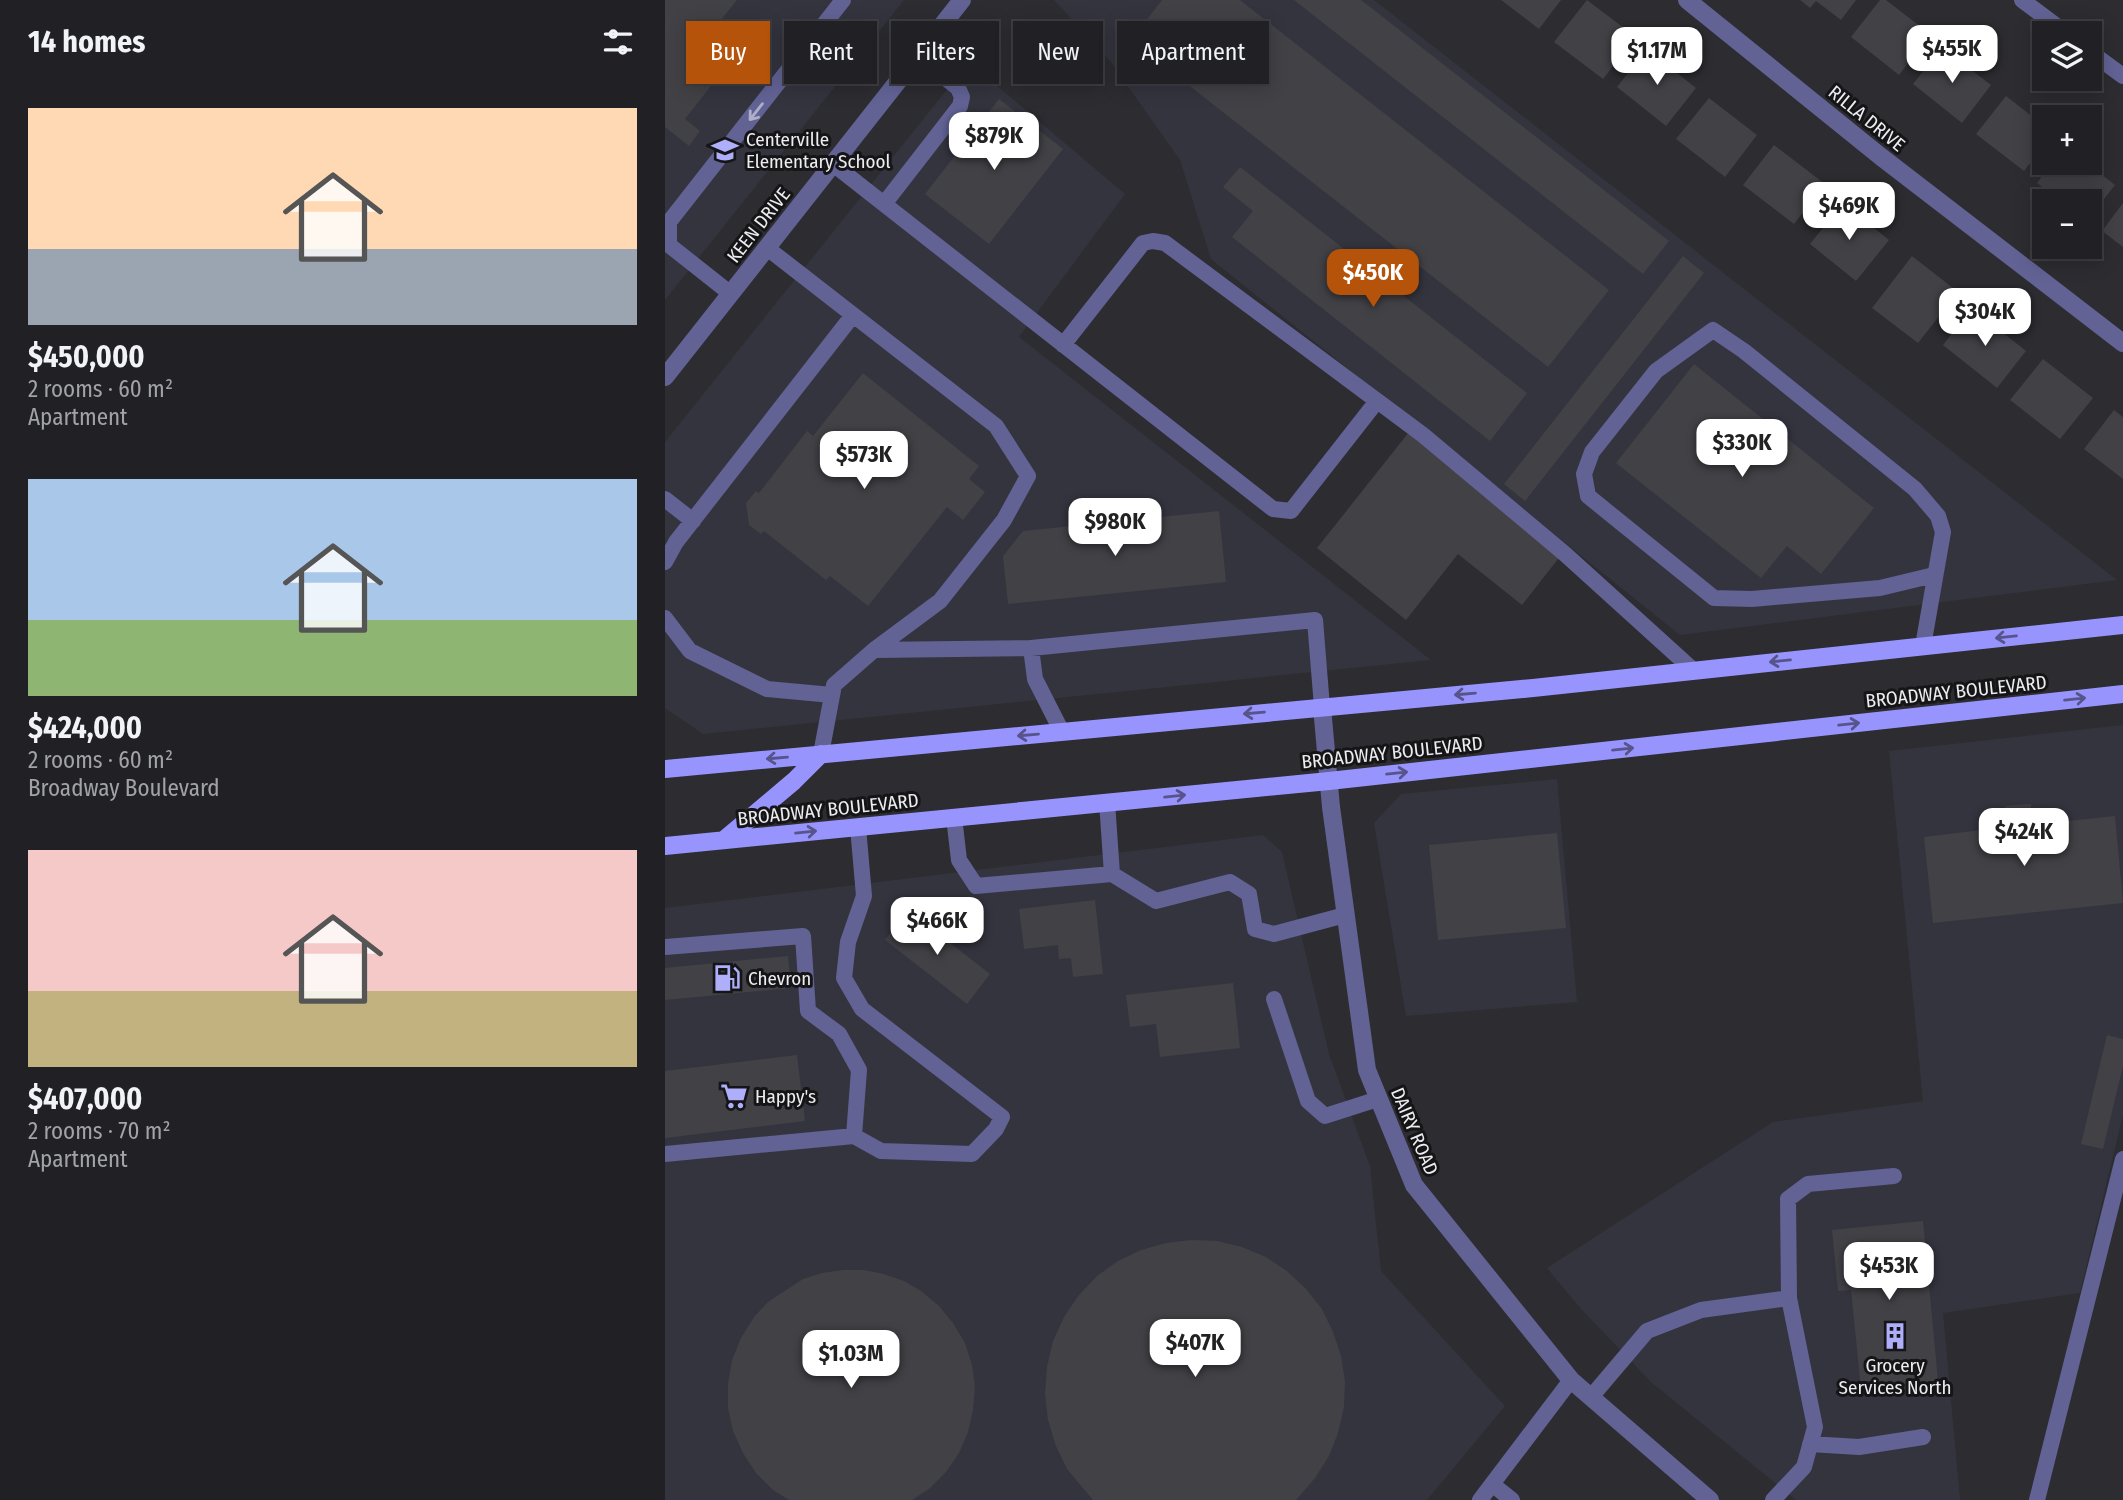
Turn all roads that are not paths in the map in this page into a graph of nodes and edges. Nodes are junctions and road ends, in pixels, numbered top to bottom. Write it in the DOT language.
graph roads {
  1 [pos="843,0"];
  2 [pos="962,0"];
  3 [pos="1687,0"];
  4 [pos="2022,0"];
  5 [pos="946,21"];
  6 [pos="2050,21"];
  7 [pos="2102,61"];
  8 [pos="2123,76"];
  9 [pos="896,84"];
  10 [pos="953,84"];
  11 [pos="833,164"];
  12 [pos="884,204"];
  13 [pos="667,244"];
  14 [pos="767,248"];
  15 [pos="731,293"];
  16 [pos="853,315"];
  17 [pos="2123,343"];
  18 [pos="1063,345"];
  19 [pos="665,377"];
  20 [pos="1377,401"];
  21 [pos="665,499"];
  22 [pos="693,521"];
  23 [pos="665,562"];
  24 [pos="1934,575"];
  25 [pos="665,618"];
  26 [pos="2123,625"];
  27 [pos="1923,646"];
  28 [pos="1031,648"];
  29 [pos="874,650"];
  30 [pos="1693,670"];
  31 [pos="2123,694"];
  32 [pos="832,695"];
  33 [pos="1322,707"];
  34 [pos="1062,732"];
  35 [pos="821,754"];
  36 [pos="665,769"];
  37 [pos="1329,781"];
  38 [pos="1107,802"];
  39 [pos="954,817"];
  40 [pos="858,827"];
  41 [pos="723,840"];
  42 [pos="665,846"];
  43 [pos="1112,874"];
  44 [pos="1346,915"];
  45 [pos="665,947"];
  46 [pos="1274,999"];
  47 [pos="1378,1099"];
  48 [pos="854,1136"];
  49 [pos="665,1154"];
  50 [pos="2123,1158"];
  51 [pos="1894,1176"];
  52 [pos="1789,1298"];
  53 [pos="1571,1380"];
  54 [pos="1591,1397"];
  55 [pos="1923,1437"];
  56 [pos="1810,1444"];
  57 [pos="1492,1484"];
  58 [pos="1480,1500"];
  59 [pos="1512,1500"];
  60 [pos="1710,1500"];
  61 [pos="1773,1500"];
  62 [pos="2037,1500"];
  1 -- 13 [label="lane, one-way"];
  2 -- 5 [label="street, KEEN DRIVE"];
  3 -- 17 [label="street, RILLA DRIVE"];
  4 -- 6 [label="lane"];
  7 -- 8 [label="lane"];
  9 -- 11 [label="street, KEEN DRIVE"];
  10 -- 12 [label="lane"];
  11 -- 12 [label="lane"];
  11 -- 14 [label="street, KEEN DRIVE"];
  12 -- 18 [label="lane"];
  13 -- 15 [label="lane"];
  14 -- 15 [label="street, KEEN DRIVE"];
  14 -- 16 [label="lane"];
  15 -- 19 [label="street, KEEN DRIVE"];
  16 -- 22 [label="lane"];
  16 -- 29 [label="lane"];
  18 -- 20 [label="lane"];
  18 -- 20 [label="lane"];
  20 -- 30 [label="lane"];
  21 -- 22 [label="lane"];
  22 -- 23 [label="lane"];
  24 -- 24 [label="lane"];
  24 -- 27 [label="lane"];
  25 -- 32 [label="lane"];
  26 -- 27 [label="main road, one-way"];
  27 -- 30 [label="main road, one-way"];
  28 -- 29 [label="lane"];
  28 -- 33 [label="lane"];
  28 -- 34 [label="lane"];
  29 -- 32 [label="lane"];
  30 -- 33 [label="main road, one-way"];
  37 -- 31 [label="main road, BROADWAY BOULEVARD, one-way"];
  32 -- 35 [label="lane"];
  33 -- 34 [label="main road, one-way"];
  33 -- 37 [label="street, DAIRY ROAD"];
  34 -- 35 [label="main road, one-way"];
  35 -- 36 [label="main road, one-way"];
  35 -- 41 [label="main road"];
  38 -- 37 [label="main road, BROADWAY BOULEVARD, one-way"];
  37 -- 44 [label="street, DAIRY ROAD"];
  38 -- 39 [label="main road, BROADWAY BOULEVARD"];
  38 -- 43 [label="lane"];
  39 -- 40 [label="main road, BROADWAY BOULEVARD"];
  39 -- 43 [label="lane"];
  41 -- 40 [label="main road, BROADWAY BOULEVARD, one-way"];
  40 -- 48 [label="lane"];
  41 -- 42 [label="main road, BROADWAY BOULEVARD"];
  43 -- 44 [label="lane"];
  44 -- 47 [label="street, DAIRY ROAD"];
  45 -- 48 [label="lane"];
  46 -- 47 [label="lane"];
  47 -- 53 [label="street, DAIRY ROAD"];
  48 -- 49 [label="lane"];
  50 -- 62 [label="lane"];
  51 -- 52 [label="lane"];
  52 -- 54 [label="lane"];
  52 -- 56 [label="lane"];
  53 -- 54 [label="street, DAIRY ROAD"];
  53 -- 57 [label="lane"];
  54 -- 60 [label="street, DAIRY ROAD"];
  55 -- 56 [label="lane"];
  56 -- 61 [label="lane"];
  57 -- 58 [label="lane"];
  57 -- 59 [label="lane"];
}
